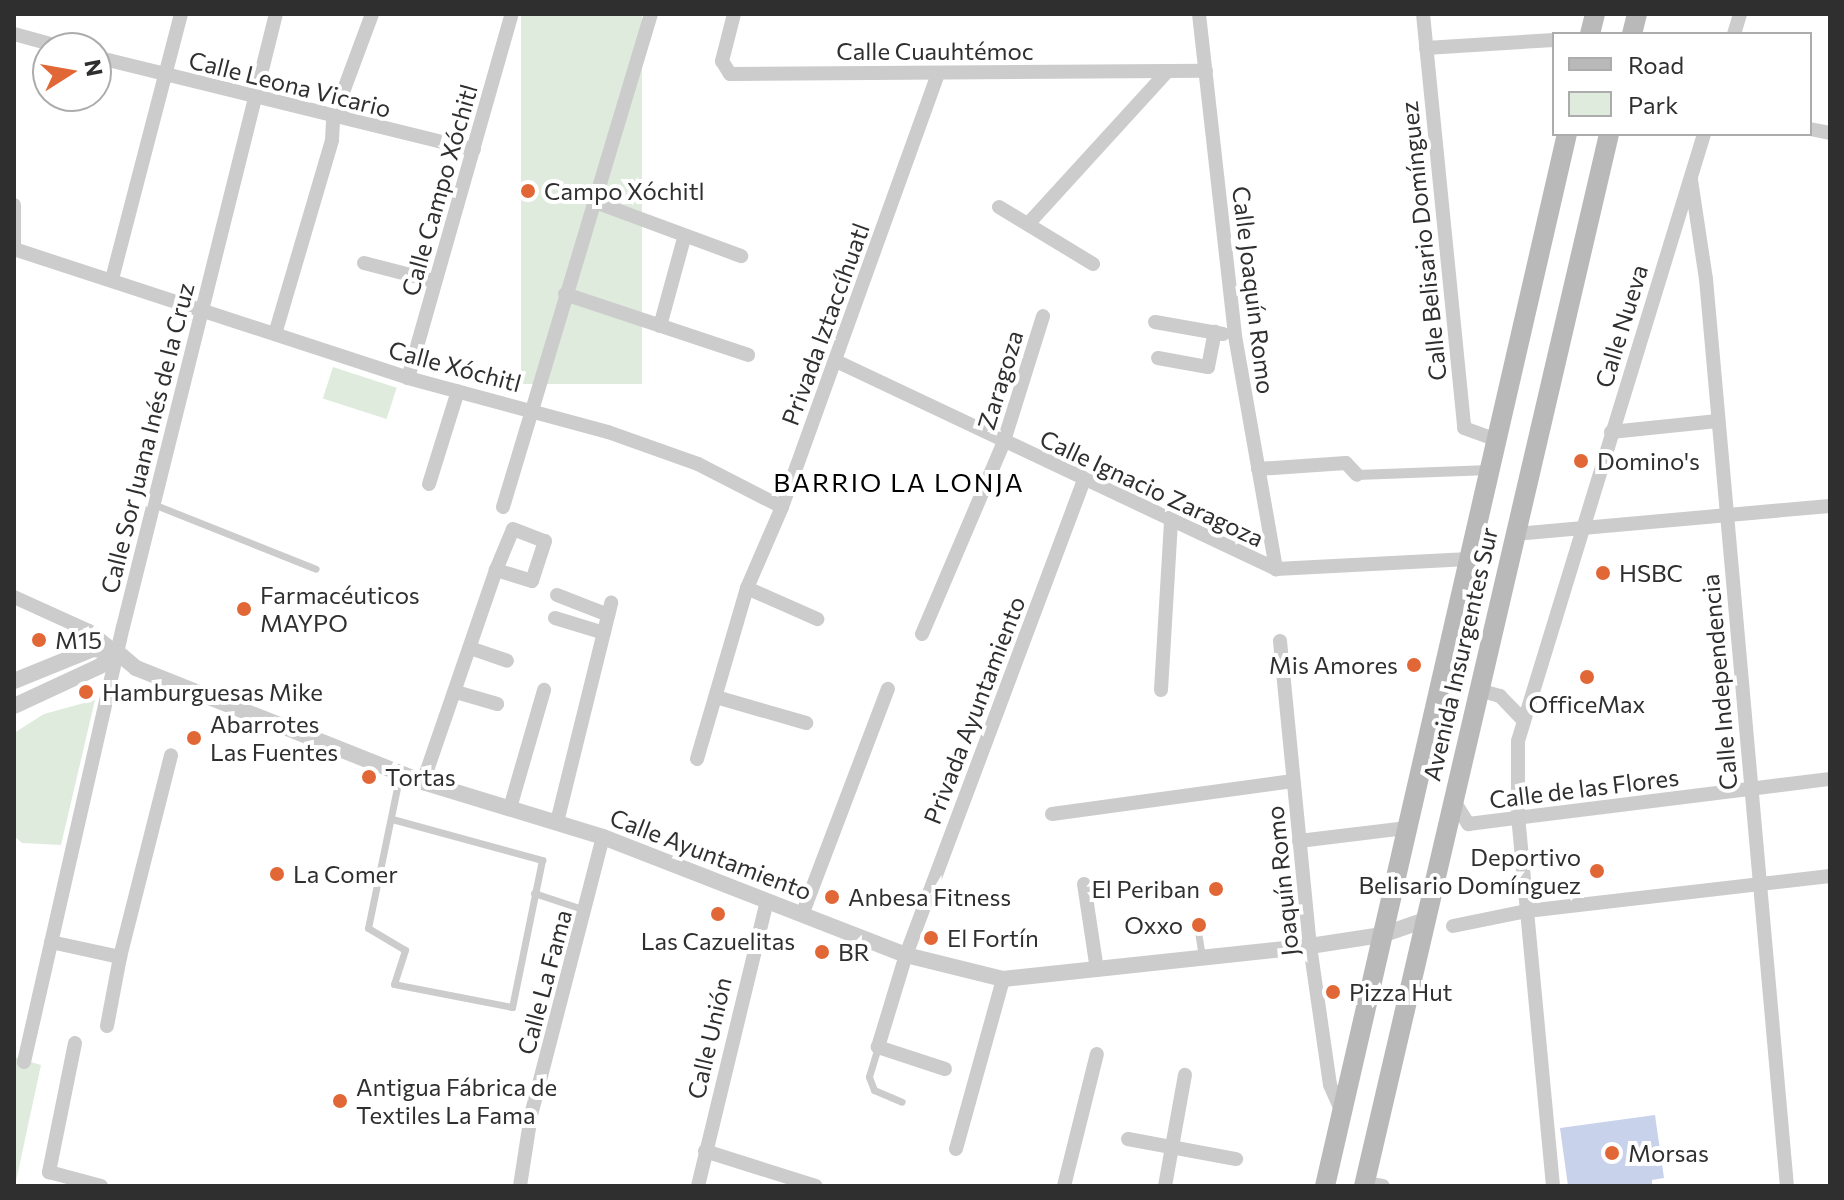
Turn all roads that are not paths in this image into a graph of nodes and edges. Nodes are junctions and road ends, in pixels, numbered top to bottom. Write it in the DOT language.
graph roads {
  1 [pos="181,14"];
  2 [pos="276,14"];
  3 [pos="372,14"];
  4 [pos="512,14"];
  5 [pos="651,14"];
  6 [pos="734,14"];
  7 [pos="1199,14"];
  8 [pos="1423,14"];
  9 [pos="1552,40"];
  10 [pos="1426,48"];
  11 [pos="112,62"];
  12 [pos="1206,71"];
  13 [pos="938,73"];
  14 [pos="1166,73"];
  15 [pos="163,76"];
  16 [pos="255,99"];
  17 [pos="333,119"];
  18 [pos="1567,136"];
  19 [pos="1609,136"];
  20 [pos="1703,136"];
  21 [pos="474,150"];
  22 [pos="1691,176"];
  23 [pos="595,202"];
  24 [pos="14,205"];
  25 [pos="999,207"];
  26 [pos="1028,224"];
  27 [pos="684,238"];
  28 [pos="14,247"];
  29 [pos="741,256"];
  30 [pos="364,263"];
  31 [pos="1093,264"];
  32 [pos="112,279"];
  33 [pos="434,281"];
  34 [pos="565,294"];
  35 [pos="202,306"];
  36 [pos="1043,316"];
  37 [pos="1155,322"];
  38 [pos="660,326"];
  39 [pos="1215,332"];
  40 [pos="275,334"];
  41 [pos="1235,336"];
  42 [pos="748,355"];
  43 [pos="1158,358"];
  44 [pos="836,361"];
  45 [pos="408,378"];
  46 [pos="458,391"];
  47 [pos="529,408"];
  48 [pos="1717,421"];
  49 [pos="1611,432"];
  50 [pos="1497,440"];
  51 [pos="1003,444"];
  52 [pos="1258,469"];
  53 [pos="1490,470"];
  54 [pos="1357,475"];
  55 [pos="1084,480"];
  56 [pos="429,484"];
  57 [pos="153,504"];
  58 [pos="1830,506"];
  59 [pos="503,507"];
  60 [pos="782,507"];
  61 [pos="1726,517"];
  62 [pos="1171,522"];
  63 [pos="1579,531"];
  64 [pos="1515,534"];
  65 [pos="1469,559"];
  66 [pos="316,569"];
  67 [pos="1276,569"];
  68 [pos="496,570"];
  69 [pos="747,588"];
  70 [pos="557,595"];
  71 [pos="14,597"];
  72 [pos="555,618"];
  73 [pos="817,619"];
  74 [pos="604,633"];
  75 [pos="922,634"];
  76 [pos="1280,641"];
  77 [pos="470,648"];
  78 [pos="117,652"];
  79 [pos="507,661"];
  80 [pos="14,681"];
  81 [pos="1533,681"];
  82 [pos="888,689"];
  83 [pos="544,690"];
  84 [pos="1161,690"];
  85 [pos="1478,690"];
  86 [pos="456,692"];
  87 [pos="1500,696"];
  88 [pos="716,697"];
  89 [pos="497,704"];
  90 [pos="14,706"];
  91 [pos="1522,719"];
  92 [pos="806,723"];
  93 [pos="171,755"];
  94 [pos="697,759"];
  95 [pos="400,773"];
  96 [pos="1830,779"];
  97 [pos="1293,781"];
  98 [pos="423,782"];
  99 [pos="1750,789"];
  100 [pos="1452,798"];
  101 [pos="510,808"];
  102 [pos="1052,814"];
  103 [pos="392,819"];
  104 [pos="1518,819"];
  105 [pos="557,822"];
  106 [pos="1407,828"];
  107 [pos="603,837"];
  108 [pos="1299,841"];
  109 [pos="1830,876"];
  110 [pos="1084,884"];
  111 [pos="1761,884"];
  112 [pos="534,893"];
  113 [pos="767,901"];
  114 [pos="586,911"];
  115 [pos="1527,911"];
  116 [pos="802,915"];
  117 [pos="1196,919"];
  118 [pos="1425,920"];
  119 [pos="1453,926"];
  120 [pos="1382,935"];
  121 [pos="51,942"];
  122 [pos="1310,946"];
  123 [pos="906,955"];
  124 [pos="1202,955"];
  125 [pos="120,957"];
  126 [pos="1097,970"];
  127 [pos="1003,979"];
  128 [pos="107,1026"];
  129 [pos="75,1043"];
  130 [pos="878,1047"];
  131 [pos="1097,1054"];
  132 [pos="24,1062"];
  133 [pos="945,1069"];
  134 [pos="1185,1075"];
  135 [pos="902,1102"];
  136 [pos="1342,1112"];
  137 [pos="1128,1139"];
  138 [pos="1170,1148"];
  139 [pos="956,1149"];
  140 [pos="705,1151"];
  141 [pos="1236,1159"];
  142 [pos="783,1182"];
  143 [pos="1370,1185"];
  144 [pos="101,1186"];
  145 [pos="520,1186"];
  146 [pos="698,1186"];
  147 [pos="816,1186"];
  148 [pos="1064,1186"];
  149 [pos="1165,1186"];
  150 [pos="1325,1186"];
  151 [pos="1553,1186"];
  152 [pos="1787,1186"];
  1 -- 15 [label="street"];
  2 -- 16 [label="street, Calle Sor Juana Inés de la Cruz"];
  3 -- 17 [label="street"];
  4 -- 21 [label="street, Calle Campo Xóchitl"];
  5 -- 23 [label="street"];
  6 -- 13 [label="street, Calle Cuauhtémoc"];
  7 -- 12 [label="street, Calle Joaquín Romo"];
  8 -- 10 [label="street, Calle Belisario Domínguez"];
  9 -- 10 [label="street"];
  10 -- 50 [label="street, Calle Belisario Domínguez"];
  11 -- 15 [label="street, Calle Leona Vicario"];
  12 -- 14 [label="street, Calle Cuauhtémoc"];
  12 -- 41 [label="street, Calle Joaquín Romo"];
  13 -- 14 [label="street, Calle Cuauhtémoc"];
  13 -- 44 [label="street, Privada Iztaccíhuatl"];
  14 -- 26 [label="street"];
  15 -- 16 [label="street, Calle Leona Vicario"];
  15 -- 32 [label="street"];
  16 -- 17 [label="street, Calle Leona Vicario"];
  16 -- 35 [label="street, Calle Sor Juana Inés de la Cruz"];
  17 -- 21 [label="street, Calle Leona Vicario"];
  17 -- 40 [label="street"];
  18 -- 50 [label="main road, Avenida Insurgentes Sur"];
  19 -- 64 [label="main road, Avenida Insurgentes Sur"];
  20 -- 22 [label="street, Calle Nueva"];
  21 -- 33 [label="street, Calle Campo Xóchitl"];
  22 -- 48 [label="street, Calle Independencia"];
  22 -- 49 [label="street, Calle Nueva"];
  23 -- 27 [label="street"];
  23 -- 34 [label="street"];
  24 -- 28 [label="street"];
  25 -- 26 [label="street"];
  26 -- 31 [label="street"];
  27 -- 29 [label="street"];
  27 -- 38 [label="street"];
  28 -- 32 [label="street, Calle Xóchitl"];
  30 -- 33 [label="street"];
  32 -- 35 [label="street, Calle Xóchitl"];
  33 -- 45 [label="street, Calle Campo Xóchitl"];
  34 -- 38 [label="street"];
  34 -- 47 [label="street"];
  35 -- 40 [label="street, Calle Xóchitl"];
  35 -- 57 [label="street, Calle Sor Juana Inés de la Cruz"];
  36 -- 51 [label="street, Zaragoza"];
  37 -- 39 [label="street"];
  38 -- 42 [label="street"];
  39 -- 41 [label="street"];
  39 -- 43 [label="street"];
  40 -- 45 [label="street, Calle Xóchitl"];
  41 -- 52 [label="street, Calle Joaquín Romo"];
  44 -- 51 [label="street, Calle Ignacio Zaragoza"];
  44 -- 60 [label="street, Privada Iztaccíhuatl"];
  45 -- 46 [label="street, Calle Xóchitl"];
  46 -- 47 [label="street, Calle Xóchitl"];
  46 -- 56 [label="street"];
  47 -- 59 [label="street"];
  47 -- 60 [label="street, Calle Xóchitl"];
  48 -- 49 [label="street"];
  48 -- 61 [label="street, Calle Independencia"];
  49 -- 63 [label="street, Calle Nueva"];
  50 -- 53 [label="main road, Avenida Insurgentes Sur"];
  51 -- 55 [label="street, Calle Ignacio Zaragoza"];
  51 -- 75 [label="street, Zaragoza"];
  52 -- 54 [label="street"];
  52 -- 67 [label="street, Calle Joaquín Romo"];
  53 -- 54 [label="street"];
  53 -- 65 [label="main road, Avenida Insurgentes Sur"];
  55 -- 62 [label="street, Calle Ignacio Zaragoza"];
  55 -- 123 [label="street, Privada Ayuntamiento"];
  57 -- 66 [label="lane"];
  57 -- 78 [label="street, Calle Sor Juana Inés de la Cruz"];
  58 -- 61 [label="street"];
  60 -- 69 [label="street, Privada Iztaccíhuatl"];
  61 -- 63 [label="street"];
  61 -- 99 [label="street, Calle Independencia"];
  62 -- 67 [label="street, Calle Ignacio Zaragoza"];
  62 -- 84 [label="street"];
  63 -- 64 [label="street"];
  63 -- 81 [label="street"];
  64 -- 85 [label="main road, Avenida Insurgentes Sur"];
  65 -- 67 [label="street, Calle Ignacio Zaragoza"];
  65 -- 106 [label="main road, Avenida Insurgentes Sur"];
  68 -- 77 [label="street"];
  69 -- 73 [label="street"];
  69 -- 88 [label="street, Privada Iztaccíhuatl"];
  70 -- 74 [label="street"];
  71 -- 78 [label="street, Calle Ayuntamiento"];
  72 -- 74 [label="street"];
  74 -- 105 [label="street"];
  76 -- 97 [label="street, Joaquín Romo"];
  77 -- 79 [label="street"];
  77 -- 86 [label="street"];
  78 -- 80 [label="street"];
  78 -- 90 [label="street"];
  78 -- 95 [label="street, Calle Ayuntamiento"];
  78 -- 121 [label="street, Calle Sor Juana Inés de la Cruz"];
  81 -- 87 [label="street"];
  81 -- 91 [label="street"];
  82 -- 116 [label="street"];
  83 -- 101 [label="street"];
  85 -- 87 [label="street"];
  85 -- 100 [label="main road, Avenida Insurgentes Sur"];
  86 -- 89 [label="street"];
  86 -- 98 [label="street"];
  87 -- 91 [label="street"];
  88 -- 92 [label="street"];
  88 -- 94 [label="street, Privada Iztaccíhuatl"];
  91 -- 104 [label="street"];
  93 -- 125 [label="street"];
  95 -- 98 [label="street, Calle Ayuntamiento"];
  95 -- 103 [label="lane"];
  96 -- 99 [label="street, Calle de las Flores"];
  97 -- 102 [label="street"];
  97 -- 108 [label="street, Joaquín Romo"];
  98 -- 101 [label="street, Calle Ayuntamiento"];
  99 -- 104 [label="street, Calle de las Flores"];
  99 -- 111 [label="street, Calle Independencia"];
  100 -- 104 [label="street, Calle de las Flores"];
  100 -- 118 [label="main road, Avenida Insurgentes Sur"];
  101 -- 105 [label="street, Calle Ayuntamiento"];
  103 -- 112 [label="lane"];
  103 -- 112 [label="lane"];
  104 -- 115 [label="street"];
  105 -- 107 [label="street, Calle Ayuntamiento"];
  106 -- 108 [label="street"];
  106 -- 120 [label="main road, Avenida Insurgentes Sur"];
  107 -- 113 [label="street, Calle Ayuntamiento"];
  107 -- 114 [label="street, Calle La Fama"];
  108 -- 122 [label="street, Joaquín Romo"];
  109 -- 111 [label="street"];
  110 -- 126 [label="street"];
  111 -- 115 [label="street"];
  111 -- 152 [label="street, Calle Independencia"];
  112 -- 114 [label="lane"];
  113 -- 116 [label="street, Calle Ayuntamiento"];
  113 -- 140 [label="street, Calle Unión"];
  114 -- 145 [label="street, Calle La Fama"];
  115 -- 119 [label="street"];
  115 -- 151 [label="street"];
  116 -- 123 [label="street, Calle Ayuntamiento"];
  117 -- 124 [label="lane"];
  118 -- 120 [label="street, Calle Ayuntamiento"];
  118 -- 143 [label="main road, Avenida Insurgentes Sur"];
  120 -- 122 [label="street, Calle Ayuntamiento"];
  120 -- 136 [label="main road, Avenida Insurgentes Sur"];
  121 -- 125 [label="street"];
  121 -- 132 [label="street, Calle Sor Juana Inés de la Cruz"];
  122 -- 124 [label="street, Calle Ayuntamiento"];
  122 -- 136 [label="street, Joaquín Romo"];
  123 -- 127 [label="street, Calle Ayuntamiento"];
  123 -- 130 [label="street, Privada Ayuntamiento"];
  124 -- 126 [label="street, Calle Ayuntamiento"];
  125 -- 128 [label="street"];
  126 -- 127 [label="street, Calle Ayuntamiento"];
  127 -- 139 [label="street"];
  129 -- 144 [label="street"];
  130 -- 133 [label="street"];
  130 -- 135 [label="lane"];
  131 -- 148 [label="street"];
  134 -- 138 [label="street"];
  136 -- 150 [label="main road, Avenida Insurgentes Sur"];
  137 -- 138 [label="street"];
  138 -- 141 [label="street"];
  138 -- 149 [label="street"];
  140 -- 142 [label="street"];
  140 -- 146 [label="street, Calle Unión"];
  142 -- 147 [label="street"];
}
